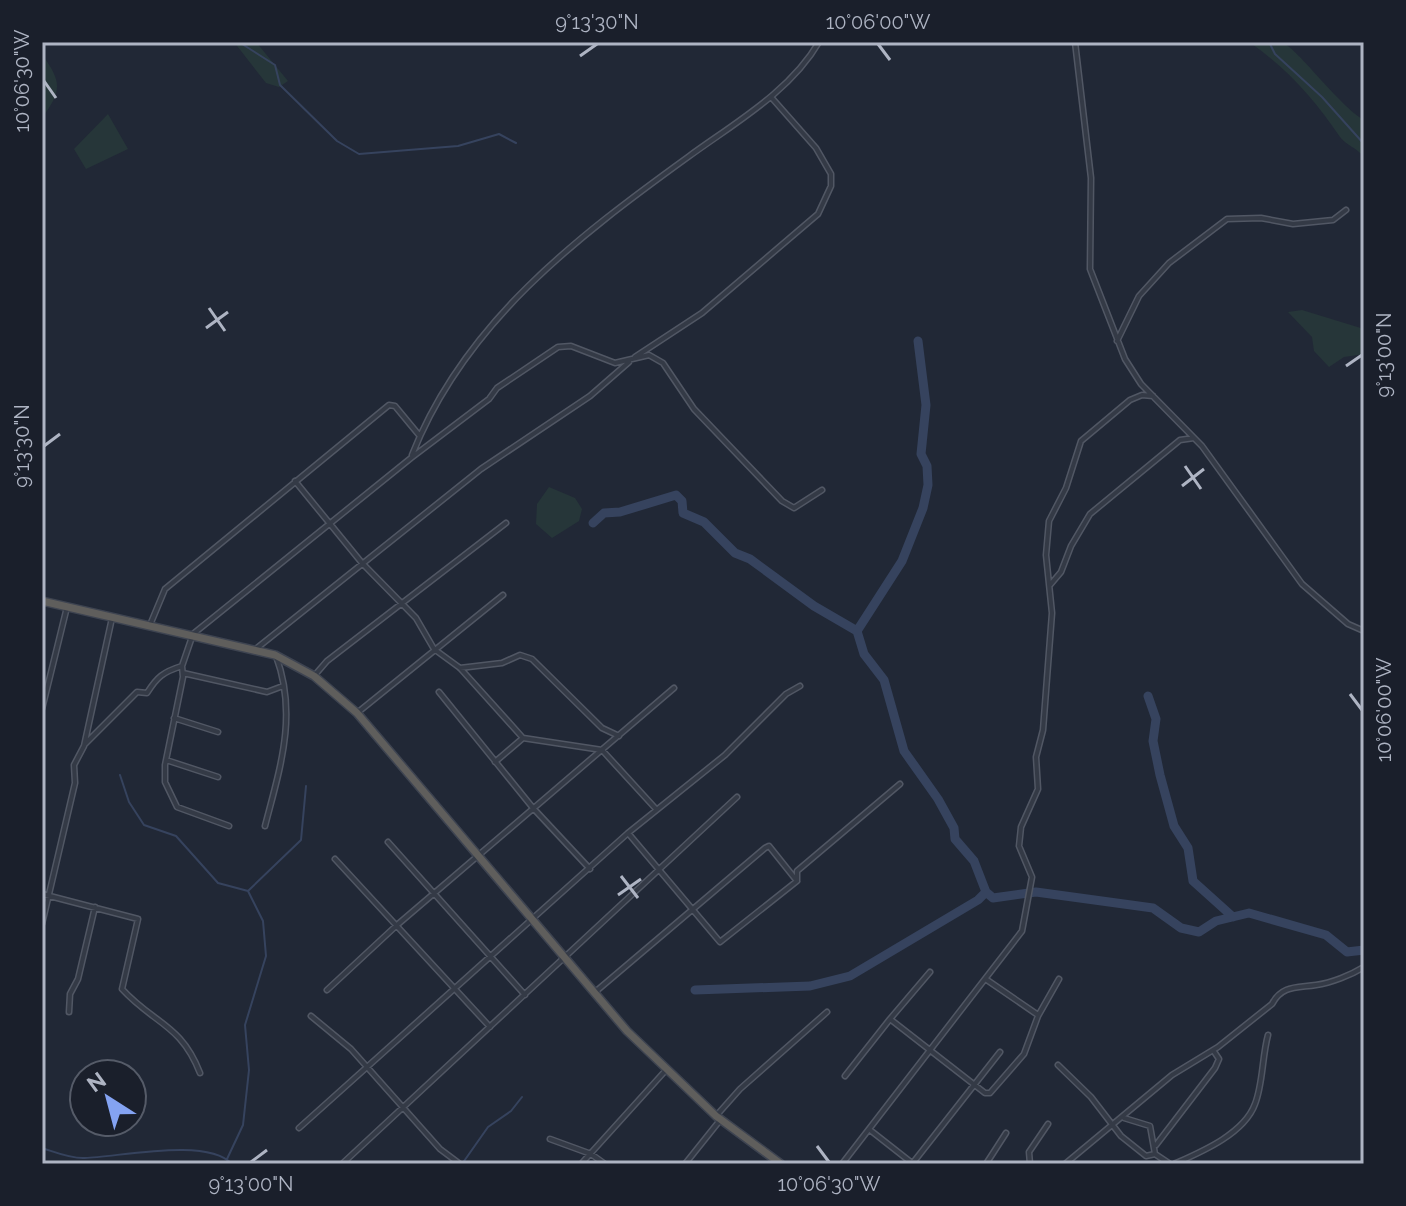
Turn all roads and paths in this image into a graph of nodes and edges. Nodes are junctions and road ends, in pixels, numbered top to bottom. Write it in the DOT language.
graph roads {
  1 [pos="819,42"];
  2 [pos="1075,42"];
  3 [pos="771,97"];
  4 [pos="1346,210"];
  5 [pos="1117,341"];
  6 [pos="632,359"];
  7 [pos="1153,396"];
  8 [pos="419,436"];
  9 [pos="1194,438"];
  10 [pos="411,458"];
  11 [pos="295,481"];
  12 [pos="822,490"];
  13 [pos="332,523"];
  14 [pos="506,523"];
  15 [pos="362,563"];
  16 [pos="1050,585"];
  17 [pos="503,595"];
  18 [pos="42,601"];
  19 [pos="403,604"];
  20 [pos="67,607"];
  21 [pos="112,616"];
  22 [pos="150,625"];
  23 [pos="1364,631"];
  24 [pos="193,634"];
  25 [pos="257,648"];
  26 [pos="434,649"];
  27 [pos="275,655"];
  28 [pos="182,666"];
  29 [pos="460,668"];
  30 [pos="183,673"];
  31 [pos="314,676"];
  32 [pos="283,686"];
  33 [pos="800,686"];
  34 [pos="674,688"];
  35 [pos="439,692"];
  36 [pos="42,709"];
  37 [pos="357,713"];
  38 [pos="174,718"];
  39 [pos="218,732"];
  40 [pos="619,736"];
  41 [pos="523,738"];
  42 [pos="84,746"];
  43 [pos="602,750"];
  44 [pos="166,760"];
  45 [pos="495,762"];
  46 [pos="218,777"];
  47 [pos="900,784"];
  48 [pos="737,797"];
  49 [pos="533,808"];
  50 [pos="656,809"];
  51 [pos="229,826"];
  52 [pos="265,826"];
  53 [pos="628,833"];
  54 [pos="388,842"];
  55 [pos="478,857"];
  56 [pos="335,859"];
  57 [pos="590,869"];
  58 [pos="661,869"];
  59 [pos="797,881"];
  60 [pos="42,894"];
  61 [pos="49,895"];
  62 [pos="435,895"];
  63 [pos="95,907"];
  64 [pos="691,909"];
  65 [pos="532,919"];
  66 [pos="42,924"];
  67 [pos="397,925"];
  68 [pos="489,956"];
  69 [pos="564,957"];
  70 [pos="1364,967"];
  71 [pos="930,972"];
  72 [pos="1059,979"];
  73 [pos="987,980"];
  74 [pos="453,989"];
  75 [pos="327,990"];
  76 [pos="594,993"];
  77 [pos="525,995"];
  78 [pos="69,1012"];
  79 [pos="827,1012"];
  80 [pos="311,1016"];
  81 [pos="1038,1016"];
  82 [pos="890,1019"];
  83 [pos="490,1027"];
  84 [pos="1268,1035"];
  85 [pos="1213,1050"];
  86 [pos="929,1051"];
  87 [pos="1000,1052"];
  88 [pos="1058,1065"];
  89 [pos="366,1067"];
  90 [pos="666,1070"];
  91 [pos="200,1073"];
  92 [pos="845,1076"];
  93 [pos="973,1086"];
  94 [pos="404,1106"];
  95 [pos="719,1117"];
  96 [pos="1124,1118"];
  97 [pos="1048,1124"];
  98 [pos="1112,1126"];
  99 [pos="299,1128"];
  100 [pos="870,1130"];
  101 [pos="1006,1133"];
  102 [pos="550,1139"];
  103 [pos="1156,1145"];
  104 [pos="591,1154"];
  105 [pos="1155,1154"];
  106 [pos="992,1158"];
  107 [pos="342,1164"];
  108 [pos="460,1164"];
  109 [pos="581,1164"];
  110 [pos="605,1164"];
  111 [pos="685,1164"];
  112 [pos="781,1164"];
  113 [pos="842,1164"];
  114 [pos="912,1164"];
  115 [pos="986,1164"];
  116 [pos="1000,1164"];
  117 [pos="1030,1164"];
  118 [pos="1065,1164"];
  119 [pos="1172,1164"];
  1 -- 3 [label="street"];
  2 -- 5 [label="street"];
  3 -- 6 [label="street"];
  3 -- 8 [label="street"];
  4 -- 5 [label="street"];
  5 -- 7 [label="street"];
  6 -- 10 [label="street"];
  6 -- 12 [label="street"];
  6 -- 15 [label="street"];
  7 -- 9 [label="street"];
  7 -- 16 [label="street"];
  8 -- 10 [label="street"];
  8 -- 11 [label="street"];
  9 -- 16 [label="street"];
  9 -- 23 [label="street"];
  10 -- 13 [label="street"];
  11 -- 13 [label="street"];
  11 -- 22 [label="street"];
  13 -- 15 [label="street"];
  13 -- 24 [label="street"];
  14 -- 19 [label="street"];
  15 -- 19 [label="street"];
  15 -- 25 [label="street"];
  16 -- 73 [label="street"];
  17 -- 26 [label="street"];
  18 -- 20 [label="highway"];
  19 -- 26 [label="street"];
  19 -- 31 [label="street"];
  20 -- 21 [label="highway"];
  20 -- 36 [label="street"];
  21 -- 22 [label="highway"];
  21 -- 42 [label="street"];
  22 -- 24 [label="highway"];
  24 -- 25 [label="highway"];
  24 -- 28 [label="street"];
  25 -- 27 [label="highway"];
  26 -- 29 [label="street"];
  26 -- 37 [label="street"];
  27 -- 31 [label="highway"];
  27 -- 32 [label="street"];
  28 -- 30 [label="street"];
  28 -- 42 [label="street"];
  29 -- 40 [label="street"];
  29 -- 41 [label="street"];
  30 -- 32 [label="street"];
  30 -- 38 [label="street"];
  31 -- 37 [label="highway"];
  32 -- 52 [label="street"];
  33 -- 50 [label="street"];
  34 -- 40 [label="street"];
  35 -- 45 [label="street"];
  37 -- 55 [label="highway"];
  38 -- 39 [label="street"];
  38 -- 44 [label="street"];
  40 -- 43 [label="street"];
  41 -- 43 [label="street"];
  41 -- 45 [label="street"];
  42 -- 61 [label="street"];
  43 -- 49 [label="street"];
  43 -- 50 [label="street"];
  44 -- 46 [label="street"];
  44 -- 51 [label="street"];
  45 -- 49 [label="street"];
  47 -- 59 [label="street"];
  48 -- 58 [label="street"];
  49 -- 55 [label="street"];
  49 -- 57 [label="street"];
  50 -- 53 [label="street"];
  53 -- 57 [label="street"];
  53 -- 58 [label="street"];
  54 -- 62 [label="street"];
  55 -- 62 [label="street"];
  55 -- 65 [label="highway"];
  56 -- 67 [label="street"];
  57 -- 65 [label="street"];
  58 -- 64 [label="street"];
  58 -- 69 [label="street"];
  59 -- 64 [label="street"];
  59 -- 64 [label="street"];
  60 -- 61 [label="street"];
  61 -- 63 [label="street"];
  61 -- 66 [label="street"];
  62 -- 67 [label="street"];
  62 -- 68 [label="street"];
  63 -- 78 [label="street"];
  63 -- 91 [label="street"];
  64 -- 76 [label="street"];
  65 -- 68 [label="street"];
  65 -- 69 [label="highway"];
  67 -- 74 [label="street"];
  67 -- 75 [label="street"];
  68 -- 74 [label="street"];
  68 -- 77 [label="street"];
  69 -- 76 [label="highway"];
  69 -- 77 [label="street"];
  70 -- 85 [label="street"];
  71 -- 82 [label="street"];
  72 -- 81 [label="street"];
  73 -- 81 [label="street"];
  73 -- 86 [label="street"];
  74 -- 83 [label="street"];
  74 -- 89 [label="street"];
  76 -- 90 [label="highway"];
  77 -- 83 [label="street"];
  79 -- 95 [label="street"];
  80 -- 89 [label="street"];
  81 -- 93 [label="street"];
  82 -- 86 [label="street"];
  82 -- 92 [label="street"];
  83 -- 94 [label="street"];
  84 -- 119 [label="street"];
  85 -- 96 [label="street"];
  85 -- 103 [label="street"];
  86 -- 93 [label="street"];
  86 -- 100 [label="street"];
  87 -- 93 [label="street"];
  88 -- 98 [label="street"];
  89 -- 94 [label="street"];
  89 -- 99 [label="street"];
  90 -- 95 [label="highway"];
  90 -- 104 [label="street"];
  93 -- 114 [label="street"];
  94 -- 107 [label="street"];
  94 -- 108 [label="street"];
  95 -- 111 [label="street"];
  95 -- 112 [label="highway"];
  96 -- 98 [label="street"];
  96 -- 103 [label="street"];
  97 -- 117 [label="street"];
  98 -- 105 [label="street"];
  98 -- 118 [label="street"];
  100 -- 113 [label="street"];
  100 -- 114 [label="street"];
  101 -- 106 [label="street"];
  102 -- 104 [label="street"];
  103 -- 105 [label="street"];
  104 -- 109 [label="street"];
  104 -- 110 [label="street"];
  105 -- 119 [label="street"];
  106 -- 115 [label="street"];
  106 -- 116 [label="street"];
}
